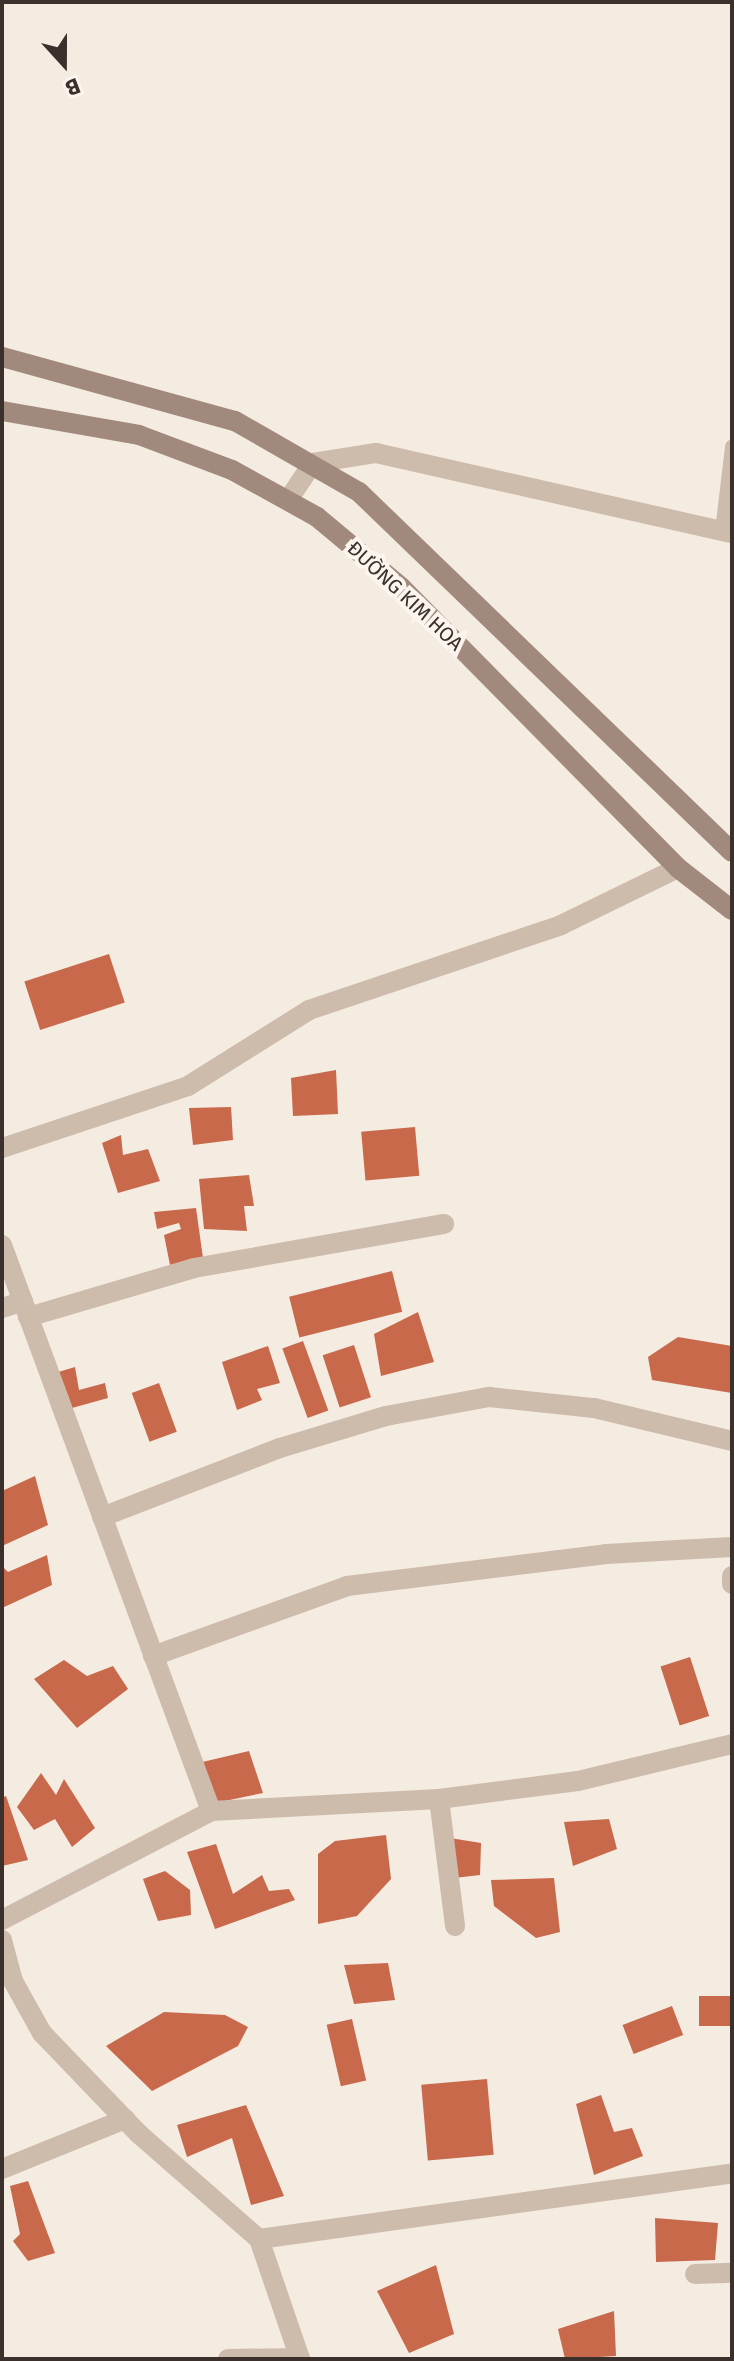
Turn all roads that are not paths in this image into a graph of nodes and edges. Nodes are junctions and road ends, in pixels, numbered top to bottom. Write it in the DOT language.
graph roads {
  1 [pos="2,357"];
  2 [pos="2,411"];
  3 [pos="732,447"];
  4 [pos="313,463"];
  5 [pos="288,500"];
  6 [pos="727,532"];
  7 [pos="732,852"];
  8 [pos="678,868"];
  9 [pos="732,910"];
  10 [pos="2,1148"];
  11 [pos="444,1224"];
  12 [pos="2,1245"];
  13 [pos="2,1308"];
  14 [pos="25,1309"];
  15 [pos="732,1441"];
  16 [pos="102,1517"];
  17 [pos="732,1547"];
  18 [pos="732,1576"];
  19 [pos="732,1584"];
  20 [pos="153,1656"];
  21 [pos="732,1744"];
  22 [pos="439,1799"];
  23 [pos="211,1811"];
  24 [pos="2,1920"];
  25 [pos="455,1926"];
  26 [pos="2,1940"];
  27 [pos="125,2119"];
  28 [pos="2,2169"];
  29 [pos="732,2173"];
  30 [pos="259,2239"];
  31 [pos="732,2273"];
  32 [pos="695,2274"];
  33 [pos="300,2358"];
  34 [pos="228,2359"];
  1 -- 4 [label="street"];
  2 -- 5 [label="street, ĐƯỜNG KIM HOA"];
  3 -- 6 [label="lane"];
  4 -- 5 [label="street"];
  4 -- 6 [label="street"];
  4 -- 7 [label="street"];
  5 -- 8 [label="street, ĐƯỜNG KIM HOA"];
  8 -- 9 [label="street, ĐƯỜNG KIM HOA"];
  8 -- 10 [label="street"];
  11 -- 14 [label="street"];
  12 -- 14 [label="street"];
  13 -- 14 [label="street"];
  14 -- 16 [label="street"];
  15 -- 16 [label="street"];
  16 -- 20 [label="street"];
  17 -- 20 [label="street"];
  18 -- 19 [label="street"];
  20 -- 23 [label="street"];
  21 -- 22 [label="street"];
  22 -- 23 [label="street"];
  22 -- 25 [label="street"];
  23 -- 24 [label="street"];
  26 -- 27 [label="street"];
  27 -- 28 [label="street"];
  27 -- 30 [label="street"];
  29 -- 30 [label="street"];
  30 -- 33 [label="street"];
  31 -- 32 [label="street"];
  33 -- 34 [label="street"];
}
